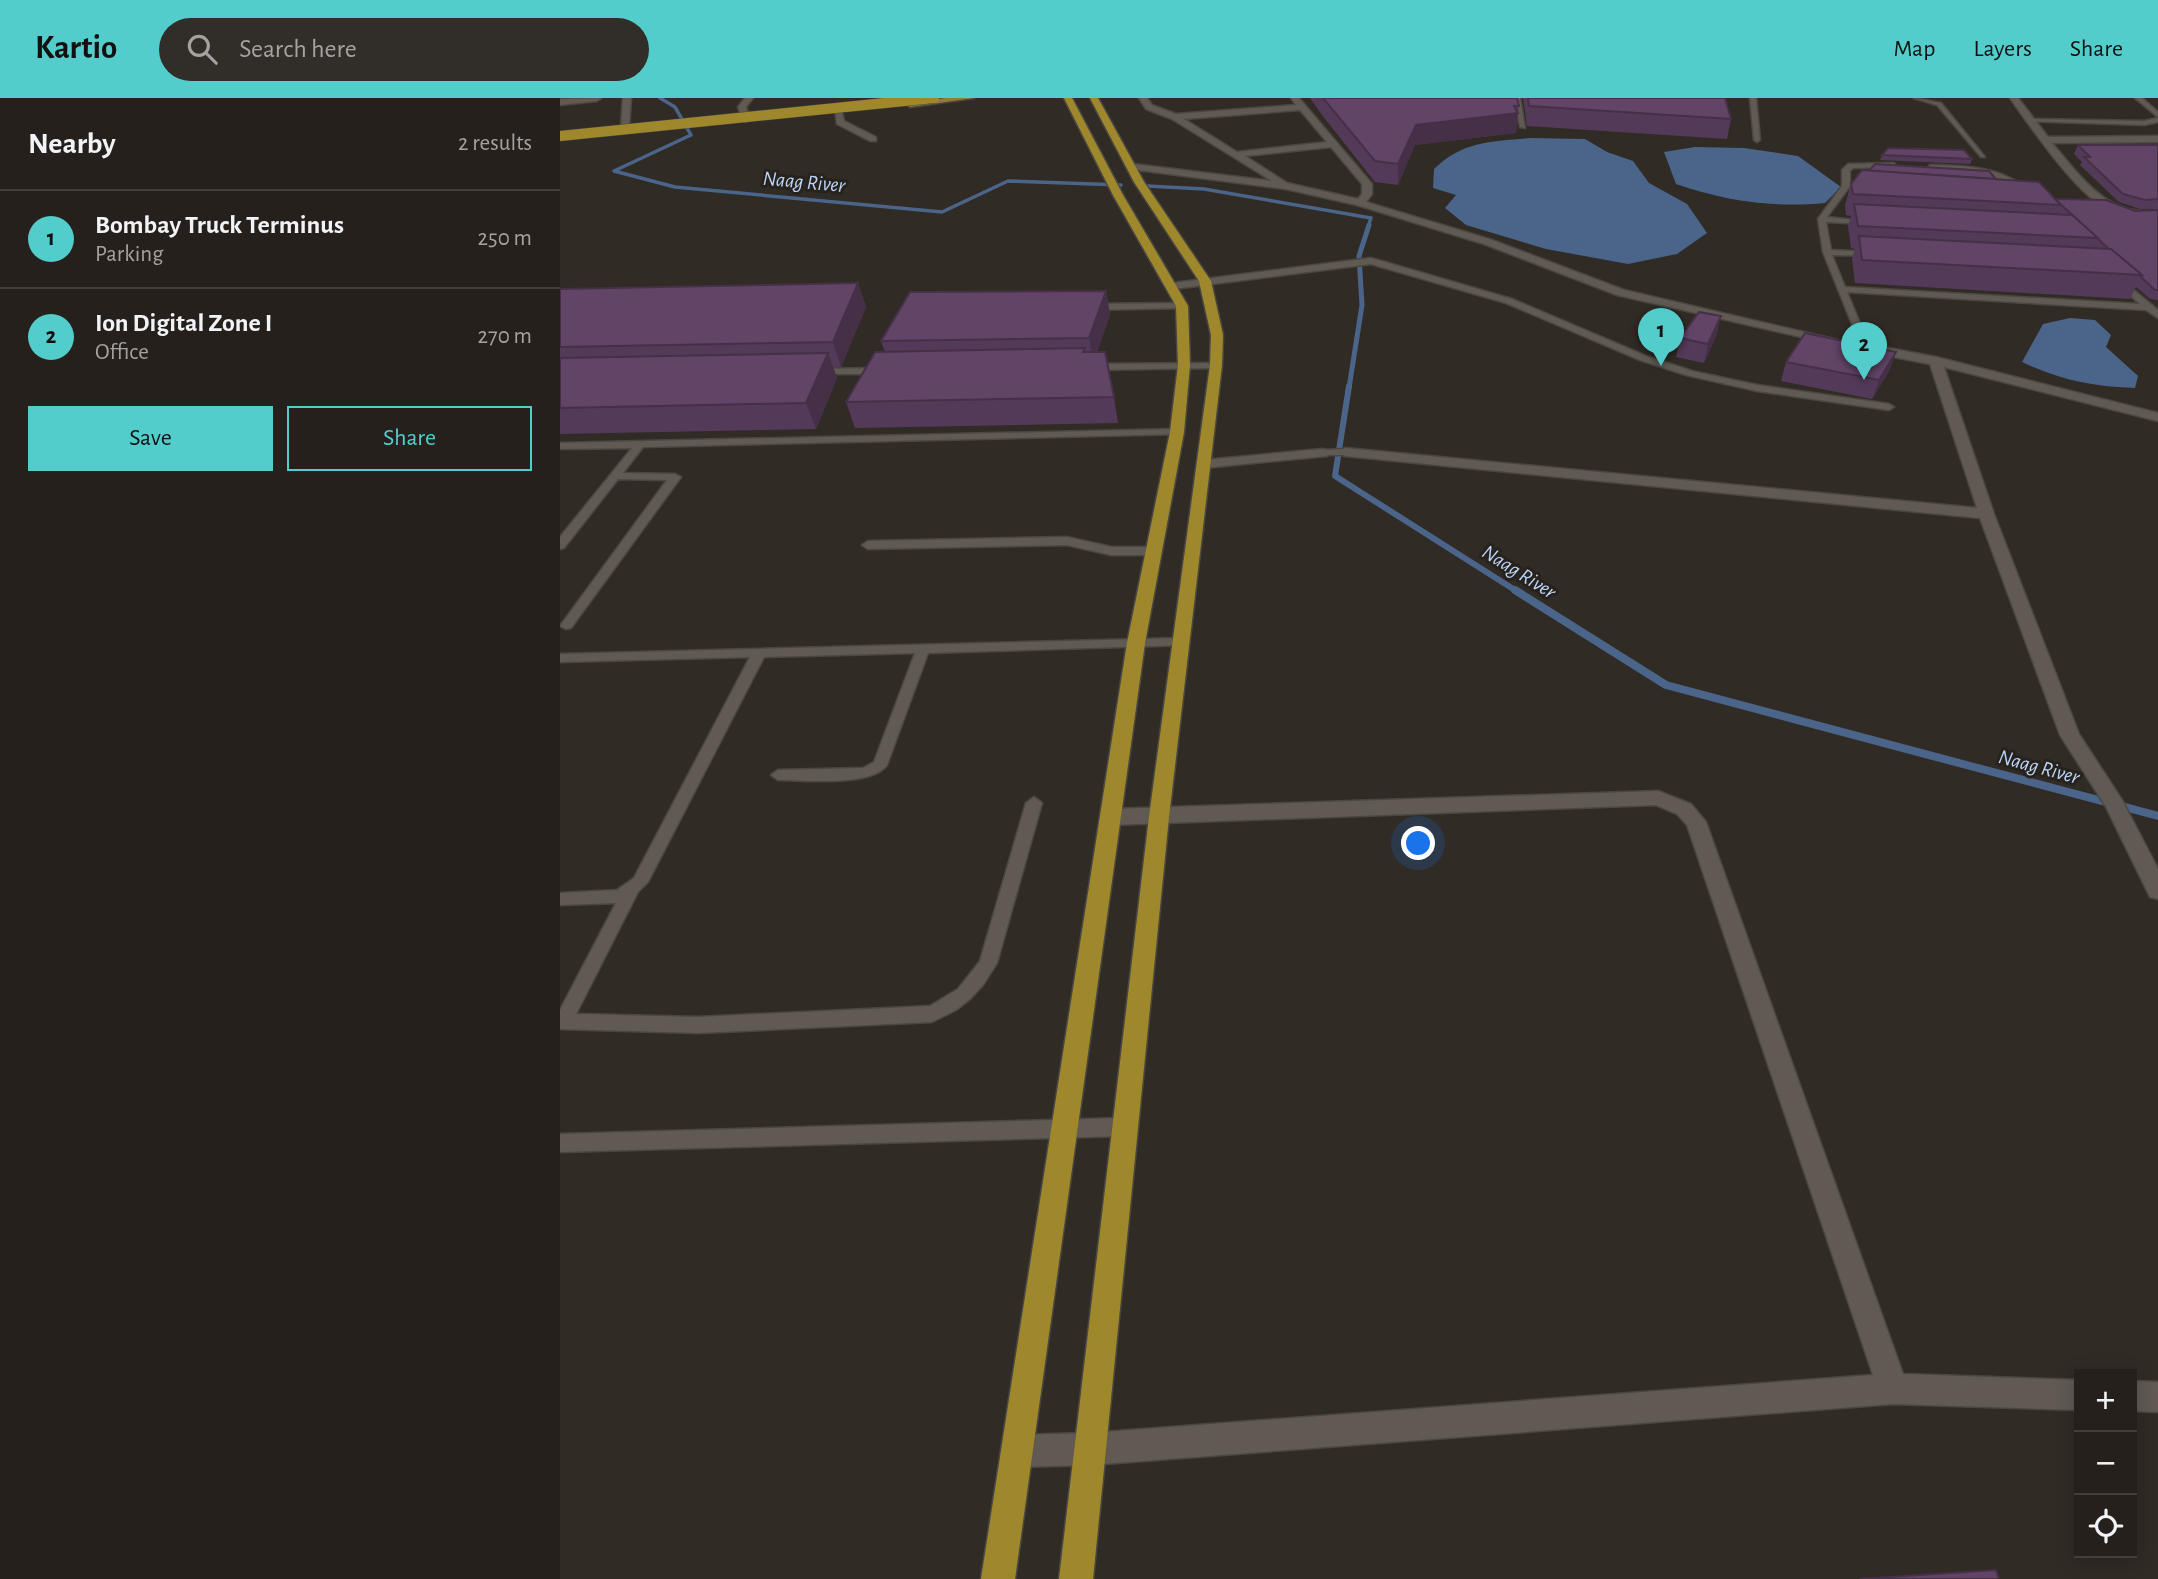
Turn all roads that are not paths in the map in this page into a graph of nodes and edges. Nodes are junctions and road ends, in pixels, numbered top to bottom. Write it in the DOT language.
graph roads {
  1 [pos="597,98"];
  2 [pos="627,98"];
  3 [pos="749,98"];
  4 [pos="896,98"];
  5 [pos="934,98"];
  6 [pos="970,98"];
  7 [pos="1068,98"];
  8 [pos="1094,98"];
  9 [pos="1143,98"];
  10 [pos="1517,98"];
  11 [pos="1753,98"];
  12 [pos="1917,98"];
  13 [pos="2014,98"];
  14 [pos="2138,98"];
  15 [pos="560,102"];
  16 [pos="1298,102"];
  17 [pos="838,111"];
  18 [pos="745,116"];
  19 [pos="1175,117"];
  20 [pos="2158,118"];
  21 [pos="2030,121"];
  22 [pos="671,124"];
  23 [pos="625,127"];
  24 [pos="1523,127"];
  25 [pos="560,136"];
  26 [pos="2158,138"];
  27 [pos="873,139"];
  28 [pos="1757,140"];
  29 [pos="2045,140"];
  30 [pos="1331,144"];
  31 [pos="2102,147"];
  32 [pos="2158,148"];
  33 [pos="1239,154"];
  34 [pos="1983,156"];
  35 [pos="1907,166"];
  36 [pos="1133,167"];
  37 [pos="1920,167"];
  38 [pos="1286,186"];
  39 [pos="1846,186"];
  40 [pos="1859,187"];
  41 [pos="2018,197"];
  42 [pos="2032,197"];
  43 [pos="2042,202"];
  44 [pos="1360,203"];
  45 [pos="2092,203"];
  46 [pos="2105,204"];
  47 [pos="2158,214"];
  48 [pos="1822,219"];
  49 [pos="1876,222"];
  50 [pos="1828,252"];
  51 [pos="1883,255"];
  52 [pos="2112,275"];
  53 [pos="1205,281"];
  54 [pos="1172,286"];
  55 [pos="1842,289"];
  56 [pos="1182,306"];
  57 [pos="1082,307"];
  58 [pos="2148,307"];
  59 [pos="2158,315"];
  60 [pos="1866,347"];
  61 [pos="1936,361"];
  62 [pos="1184,365"];
  63 [pos="1216,365"];
  64 [pos="1075,368"];
  65 [pos="894,371"];
  66 [pos="797,373"];
  67 [pos="1889,407"];
  68 [pos="2158,417"];
  69 [pos="1177,432"];
  70 [pos="640,444"];
  71 [pos="560,446"];
  72 [pos="1345,452"];
  73 [pos="1322,453"];
  74 [pos="1204,464"];
  75 [pos="615,476"];
  76 [pos="1986,514"];
  77 [pos="578,523"];
  78 [pos="560,524"];
  79 [pos="560,545"];
  80 [pos="868,545"];
  81 [pos="1154,551"];
  82 [pos="566,625"];
  83 [pos="1182,642"];
  84 [pos="1136,643"];
  85 [pos="922,649"];
  86 [pos="759,653"];
  87 [pos="560,658"];
  88 [pos="778,775"];
  89 [pos="1034,803"];
  90 [pos="1111,817"];
  91 [pos="1159,817"];
  92 [pos="630,891"];
  93 [pos="2158,891"];
  94 [pos="560,899"];
  95 [pos="562,1021"];
  96 [pos="1124,1127"];
  97 [pos="1067,1129"];
  98 [pos="560,1143"];
  99 [pos="1893,1389"];
  100 [pos="2074,1395"];
  101 [pos="2137,1396"];
  102 [pos="2158,1397"];
  103 [pos="1090,1449"];
  104 [pos="1017,1451"];
  105 [pos="998,1579"];
  106 [pos="1076,1579"];
  1 -- 15 [label="street"];
  2 -- 23 [label="street"];
  3 -- 18 [label="street"];
  4 -- 18 [label="main road"];
  5 -- 25 [label="highway, bridge"];
  6 -- 17 [label="main road"];
  7 -- 54 [label="highway"];
  8 -- 36 [label="highway"];
  9 -- 19 [label="street"];
  10 -- 24 [label="lane"];
  11 -- 28 [label="lane"];
  12 -- 34 [label="lane"];
  13 -- 21 [label="street"];
  14 -- 20 [label="lane"];
  16 -- 19 [label="street"];
  16 -- 30 [label="street"];
  17 -- 18 [label="main road"];
  17 -- 27 [label="street"];
  18 -- 22 [label="main road, bridge"];
  19 -- 33 [label="street"];
  20 -- 21 [label="lane"];
  21 -- 29 [label="street"];
  22 -- 23 [label="main road"];
  22 -- 25 [label="main road"];
  23 -- 25 [label="main road"];
  26 -- 29 [label="street"];
  29 -- 46 [label="street"];
  30 -- 33 [label="street"];
  30 -- 44 [label="street"];
  31 -- 32 [label="street"];
  33 -- 38 [label="street"];
  35 -- 39 [label="lane"];
  36 -- 38 [label="street"];
  36 -- 53 [label="highway"];
  37 -- 42 [label="lane"];
  38 -- 44 [label="street"];
  39 -- 40 [label="lane"];
  39 -- 48 [label="lane"];
  41 -- 42 [label="lane"];
  42 -- 43 [label="lane"];
  44 -- 60 [label="street"];
  45 -- 46 [label="lane"];
  46 -- 47 [label="street"];
  48 -- 49 [label="lane"];
  48 -- 50 [label="lane"];
  50 -- 51 [label="lane"];
  50 -- 55 [label="lane"];
  52 -- 58 [label="lane"];
  53 -- 54 [label="lane"];
  53 -- 63 [label="highway"];
  53 -- 67 [label="lane"];
  54 -- 56 [label="highway"];
  55 -- 58 [label="lane"];
  55 -- 60 [label="lane"];
  56 -- 57 [label="lane"];
  56 -- 62 [label="highway"];
  58 -- 59 [label="lane"];
  60 -- 61 [label="street"];
  61 -- 68 [label="street"];
  61 -- 76 [label="street"];
  62 -- 63 [label="lane"];
  62 -- 64 [label="lane"];
  62 -- 69 [label="highway"];
  63 -- 74 [label="highway"];
  65 -- 66 [label="lane"];
  69 -- 70 [label="lane"];
  69 -- 81 [label="highway"];
  70 -- 71 [label="lane"];
  70 -- 75 [label="lane"];
  72 -- 73 [label="lane"];
  72 -- 76 [label="street"];
  73 -- 74 [label="street"];
  74 -- 83 [label="highway"];
  75 -- 77 [label="lane"];
  75 -- 82 [label="lane"];
  76 -- 93 [label="street"];
  77 -- 78 [label="lane"];
  77 -- 79 [label="lane"];
  80 -- 81 [label="lane"];
  81 -- 84 [label="highway"];
  83 -- 84 [label="lane"];
  83 -- 91 [label="highway"];
  84 -- 85 [label="lane"];
  84 -- 90 [label="highway"];
  85 -- 86 [label="lane"];
  85 -- 88 [label="lane"];
  86 -- 87 [label="lane"];
  86 -- 92 [label="lane"];
  89 -- 95 [label="lane"];
  90 -- 91 [label="street"];
  90 -- 97 [label="highway"];
  91 -- 96 [label="highway"];
  91 -- 99 [label="street"];
  92 -- 94 [label="lane"];
  92 -- 95 [label="lane"];
  96 -- 97 [label="lane"];
  96 -- 103 [label="highway"];
  97 -- 98 [label="lane"];
  97 -- 104 [label="highway"];
  99 -- 100 [label="street"];
  99 -- 103 [label="street"];
  101 -- 102 [label="street"];
  103 -- 104 [label="street"];
  103 -- 106 [label="highway"];
  104 -- 105 [label="highway"];
}
